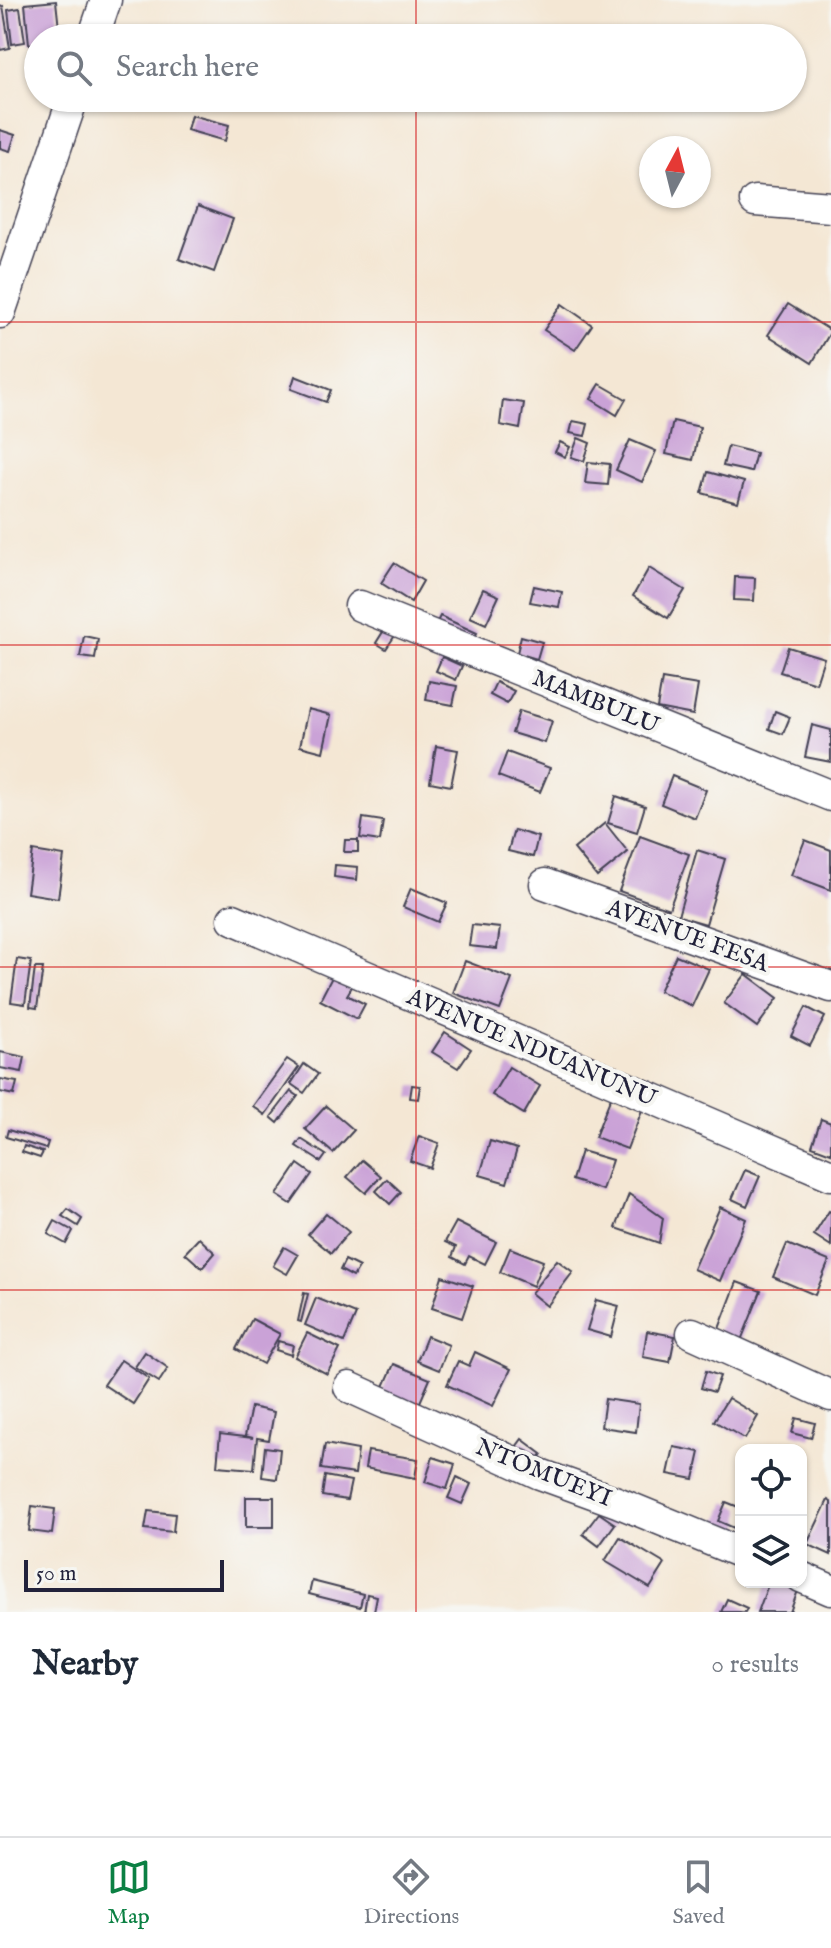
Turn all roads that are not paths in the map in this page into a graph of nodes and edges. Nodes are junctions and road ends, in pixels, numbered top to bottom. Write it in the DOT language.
graph roads {
  1 [pos="106,0"];
  2 [pos="98,24"];
  3 [pos="68,112"];
  4 [pos="755,201"];
  5 [pos="831,207"];
  6 [pos="0,313"];
  7 [pos="360,606"];
  8 [pos="831,796"];
  9 [pos="545,884"];
  10 [pos="233,919"];
  11 [pos="831,987"];
  12 [pos="831,1175"];
  13 [pos="692,1333"];
  14 [pos="349,1387"];
  15 [pos="831,1396"];
  16 [pos="735,1551"];
  17 [pos="807,1580"];
  18 [pos="831,1590"];
  1 -- 2 [label="street"];
  3 -- 6 [label="street"];
  4 -- 5 [label="street"];
  7 -- 8 [label="street, MAMBULU"];
  9 -- 11 [label="street, AVENUE FESA"];
  10 -- 12 [label="street, AVENUE NDUANUNU"];
  13 -- 15 [label="street"];
  14 -- 16 [label="street, NTOMUEYI"];
  17 -- 18 [label="street"];
}
